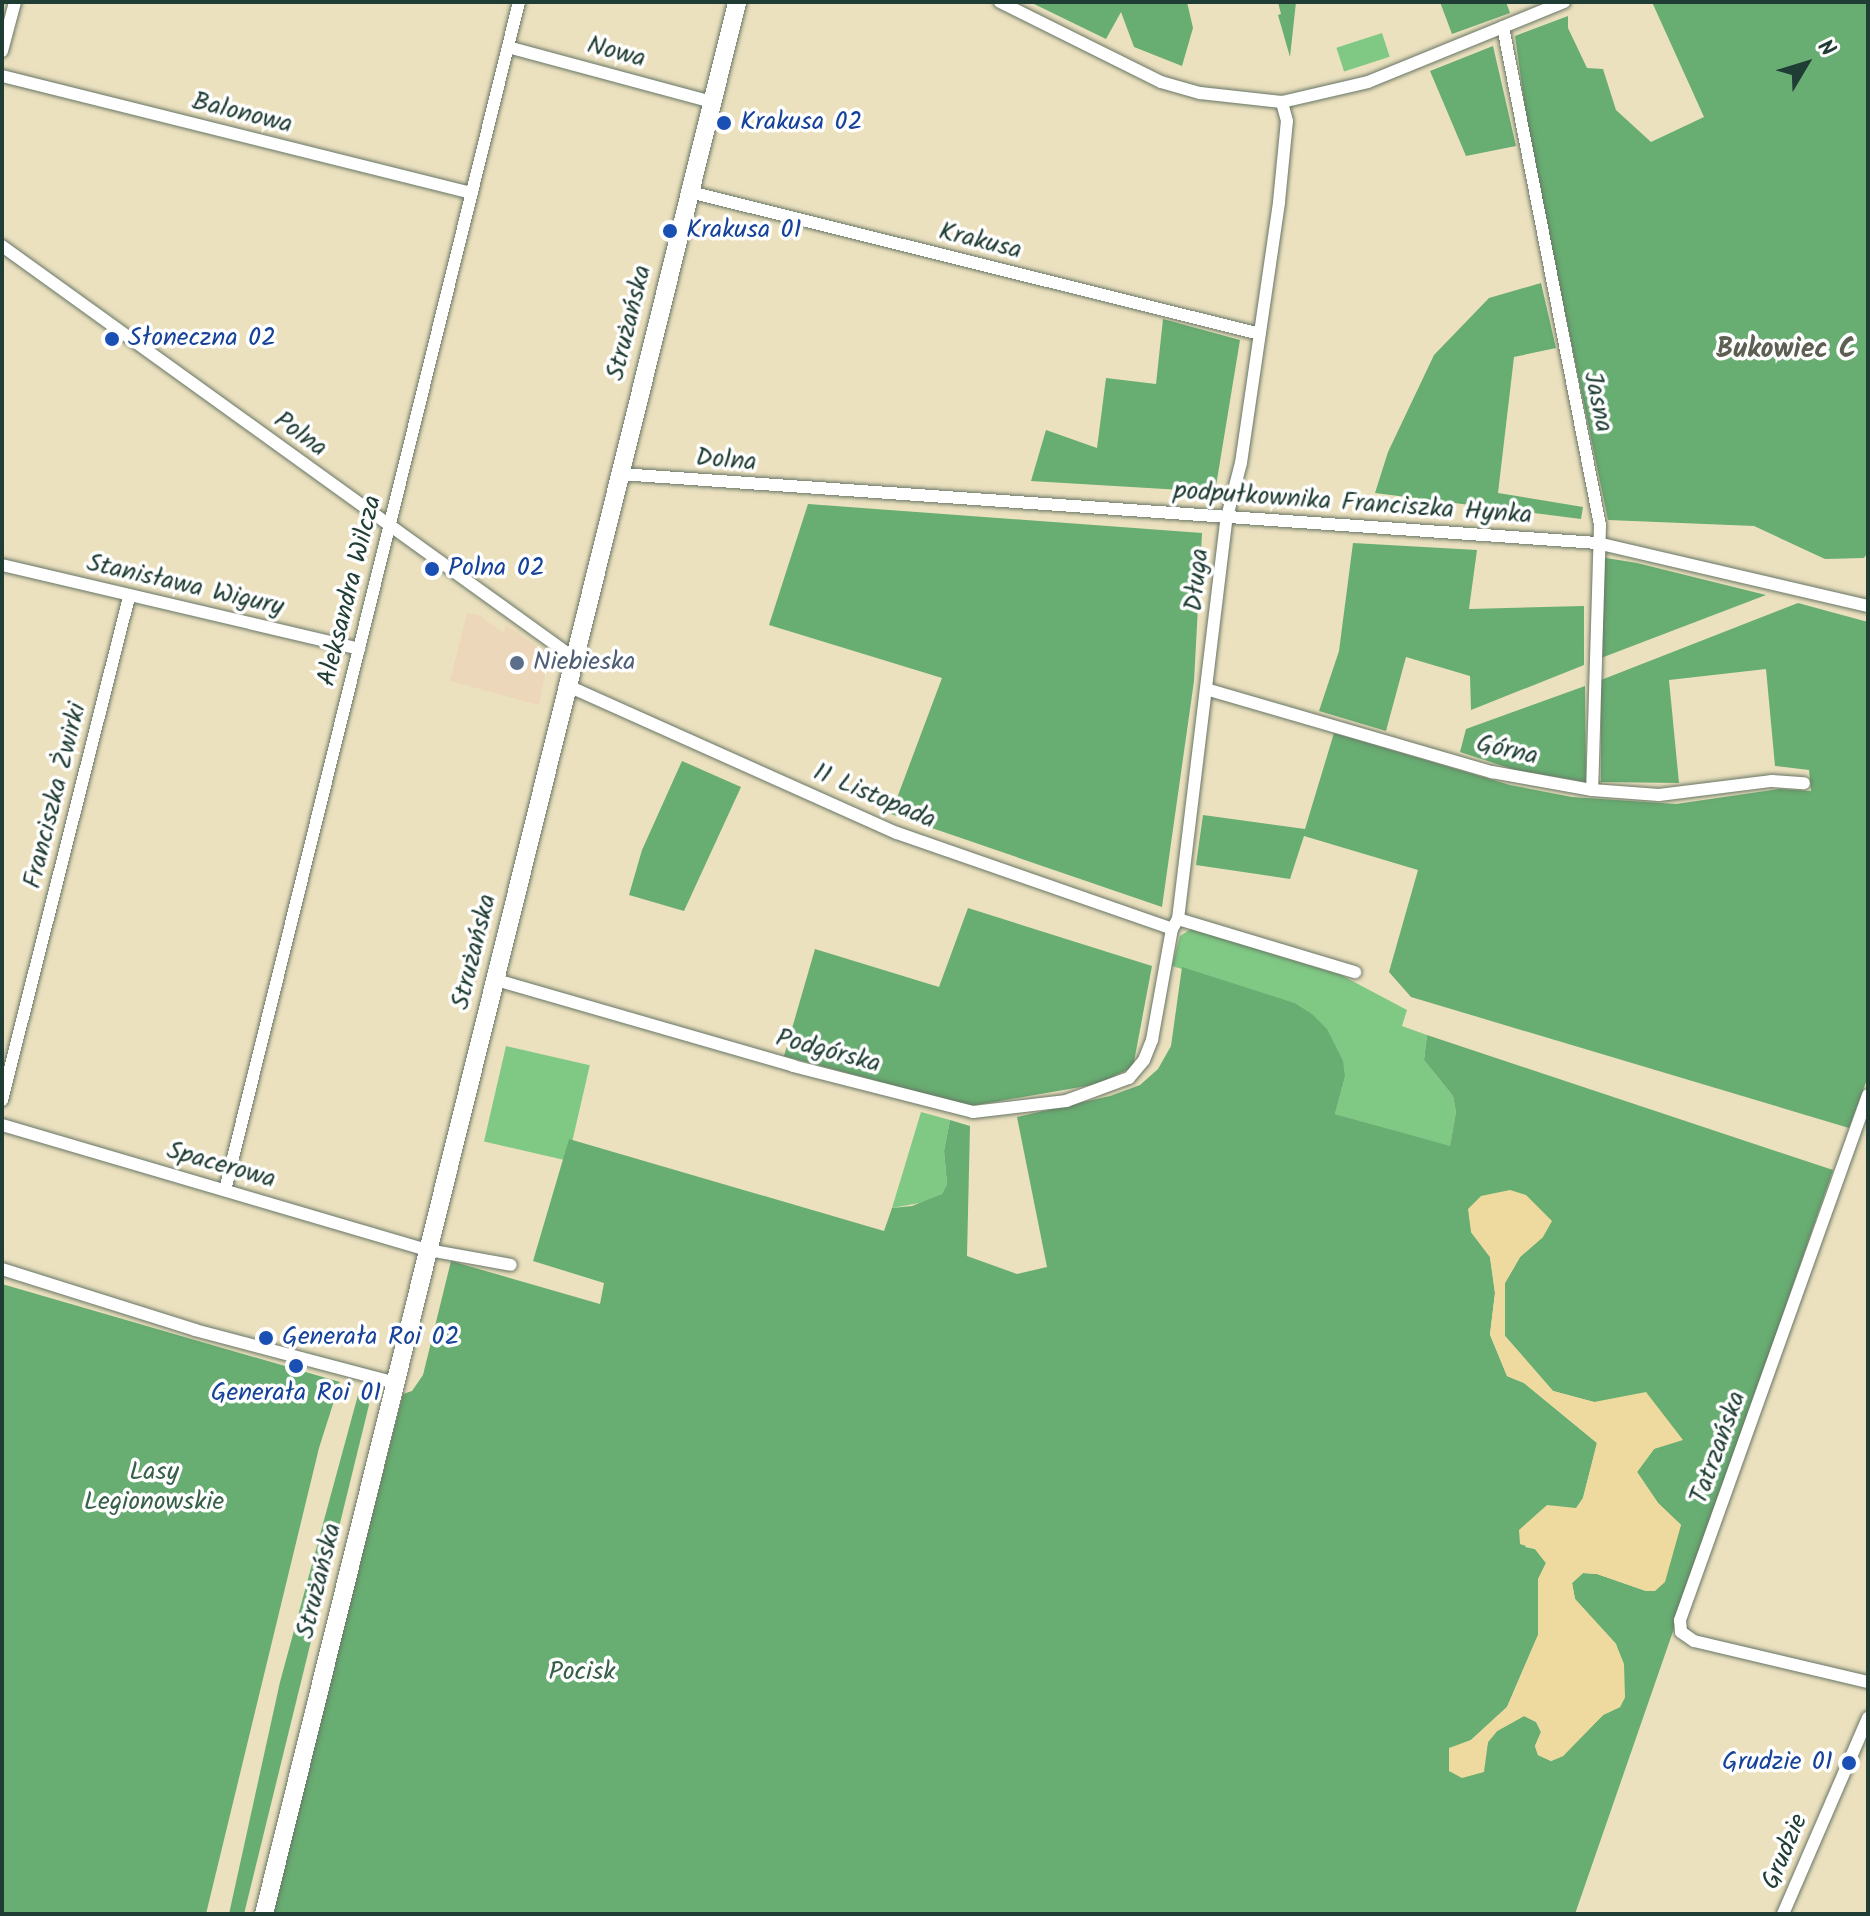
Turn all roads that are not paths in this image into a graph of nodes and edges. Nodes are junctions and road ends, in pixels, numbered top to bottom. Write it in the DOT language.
graph roads {
  1 [pos="15,2"];
  2 [pos="519,2"];
  3 [pos="737,2"];
  4 [pos="1000,2"];
  5 [pos="1564,2"];
  6 [pos="1503,27"];
  7 [pos="508,47"];
  8 [pos="2,51"];
  9 [pos="2,76"];
  10 [pos="712,102"];
  11 [pos="1282,102"];
  12 [pos="690,192"];
  13 [pos="472,193"];
  14 [pos="2,246"];
  15 [pos="1260,334"];
  16 [pos="620,474"];
  17 [pos="828,490"];
  18 [pos="1227,517"];
  19 [pos="390,528"];
  20 [pos="1597,543"];
  21 [pos="2,565"];
  22 [pos="129,597"];
  23 [pos="1868,606"];
  24 [pos="359,649"];
  25 [pos="574,658"];
  26 [pos="568,686"];
  27 [pos="1209,690"];
  28 [pos="1804,783"];
  29 [pos="1592,790"];
  30 [pos="1175,924"];
  31 [pos="1355,972"];
  32 [pos="496,980"];
  33 [pos="1144,1060"];
  34 [pos="1868,1095"];
  35 [pos="2,1100"];
  36 [pos="2,1125"];
  37 [pos="225,1190"];
  38 [pos="428,1250"];
  39 [pos="511,1265"];
  40 [pos="2,1269"];
  41 [pos="396,1383"];
  42 [pos="1868,1682"];
  43 [pos="1868,1718"];
  44 [pos="264,1914"];
  45 [pos="1783,1914"];
  1 -- 8 [label="street"];
  2 -- 7 [label="street, Aleksandra Wilcza"];
  3 -- 10 [label="main road, Strużańska"];
  4 -- 11 [label="street"];
  5 -- 6 [label="street"];
  6 -- 11 [label="street"];
  6 -- 20 [label="street, Jasna"];
  7 -- 10 [label="street, Nowa"];
  7 -- 13 [label="street, Aleksandra Wilcza"];
  9 -- 13 [label="street, Balonowa"];
  10 -- 12 [label="main road, Strużańska"];
  11 -- 15 [label="street, Długa"];
  12 -- 15 [label="street, Krakusa"];
  12 -- 16 [label="main road, Strużańska"];
  13 -- 19 [label="street, Aleksandra Wilcza"];
  14 -- 19 [label="street, Polna"];
  15 -- 18 [label="street, Długa"];
  16 -- 17 [label="street, Dolna"];
  16 -- 25 [label="main road, Strużańska"];
  17 -- 18 [label="street, podpułkownika Franciszka Hynka"];
  18 -- 20 [label="street, podpułkownika Franciszka Hynka"];
  18 -- 27 [label="street, Długa"];
  19 -- 24 [label="street, Aleksandra Wilcza"];
  19 -- 25 [label="street, Polna"];
  20 -- 23 [label="street, podpułkownika Franciszka Hynka"];
  20 -- 29 [label="street, Jasna"];
  21 -- 22 [label="street, Stanisława Wigury"];
  22 -- 24 [label="street, Stanisława Wigury"];
  22 -- 35 [label="street, Franciszka Żwirki"];
  24 -- 37 [label="street, Aleksandra Wilcza"];
  25 -- 26 [label="main road, Strużańska"];
  26 -- 30 [label="street, 11 Listopada"];
  26 -- 32 [label="main road, Strużańska"];
  27 -- 29 [label="street, Górna"];
  27 -- 30 [label="street, Długa"];
  28 -- 29 [label="street, Górna"];
  30 -- 31 [label="street, 11 Listopada"];
  30 -- 33 [label="street, Długa"];
  32 -- 33 [label="street, Podgórska"];
  32 -- 38 [label="main road, Strużańska"];
  34 -- 42 [label="street, Tatrzańska"];
  36 -- 37 [label="street, Spacerowa"];
  37 -- 38 [label="street, Spacerowa"];
  38 -- 39 [label="street, Spacerowa"];
  38 -- 41 [label="main road, Strużańska"];
  40 -- 41 [label="street"];
  41 -- 44 [label="main road, Strużańska"];
  43 -- 45 [label="street, Grudzie"];
}
